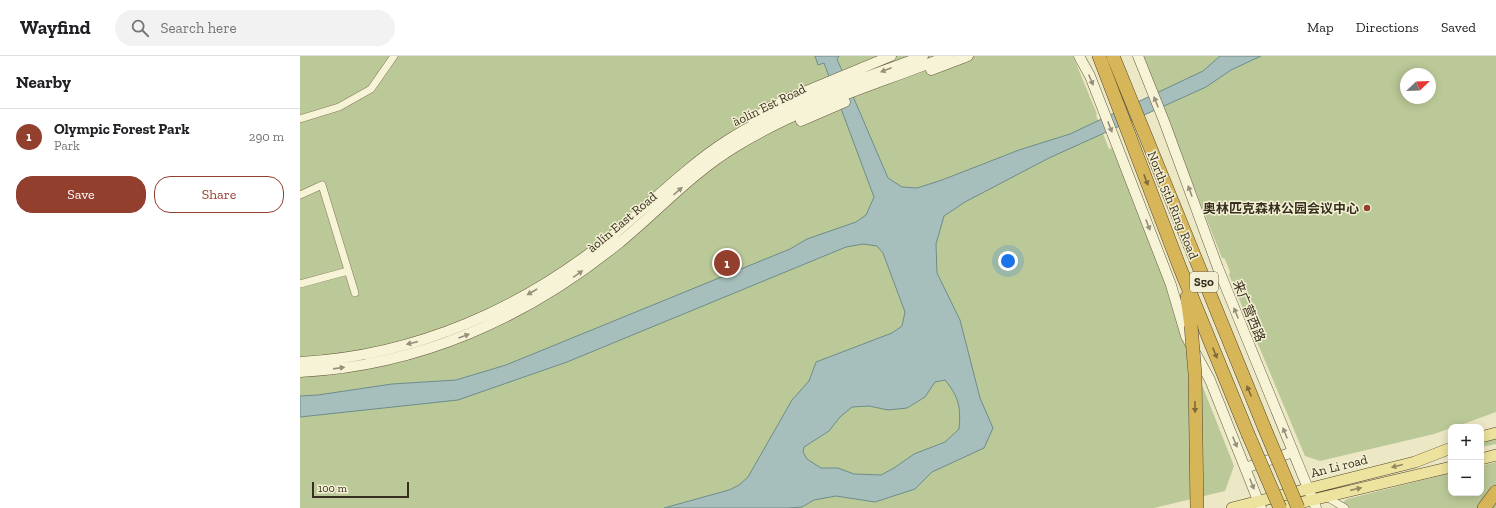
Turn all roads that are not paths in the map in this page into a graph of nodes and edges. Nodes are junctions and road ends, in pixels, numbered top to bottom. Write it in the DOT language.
graph roads {
  1 [pos="394,56"];
  2 [pos="891,56"];
  3 [pos="923,56"];
  4 [pos="948,56"];
  5 [pos="968,56"];
  6 [pos="1079,56"];
  7 [pos="1099,56"];
  8 [pos="1113,56"];
  9 [pos="1138,56"];
  10 [pos="825,97"];
  11 [pos="300,119"];
  12 [pos="731,144"];
  13 [pos="300,195"];
  14 [pos="1180,268"];
  15 [pos="348,271"];
  16 [pos="300,284"];
  17 [pos="355,294"];
  18 [pos="300,362"];
  19 [pos="300,372"];
  20 [pos="1496,428"];
  21 [pos="1496,433"];
  22 [pos="1484,434"];
  23 [pos="1484,435"];
  24 [pos="1448,449"];
  25 [pos="1293,452"];
  26 [pos="1496,455"];
  27 [pos="1484,459"];
  28 [pos="1496,459"];
  29 [pos="1484,460"];
  30 [pos="1245,468"];
  31 [pos="1448,468"];
  32 [pos="1308,488"];
  33 [pos="1496,492"];
  34 [pos="1325,496"];
  35 [pos="1260,504"];
  36 [pos="1314,504"];
  37 [pos="1197,508"];
  38 [pos="1232,508"];
  39 [pos="1279,508"];
  40 [pos="1298,508"];
  41 [pos="1345,508"];
  42 [pos="1484,508"];
  1 -- 11 [label="street"];
  2 -- 10 [label="main road"];
  3 -- 10 [label="main road, one-way"];
  4 -- 10 [label="main road"];
  5 -- 10 [label="main road"];
  6 -- 30 [label="main road, one-way"];
  7 -- 14 [label="highway, North 5th Ring Road / S50, one-way"];
  40 -- 8 [label="highway, North 5th Ring Road / S50, one-way, bridge"];
  25 -- 9 [label="main road, 来广营西路, one-way"];
  10 -- 12 [label="main road, àolín Est Road"];
  10 -- 12 [label="main road"];
  12 -- 18 [label="main road, àolín East Road, one-way"];
  19 -- 12 [label="main road, àolín East Road, one-way"];
  13 -- 15 [label="street"];
  14 -- 37 [label="highway, one-way, bridge"];
  14 -- 39 [label="highway, North 5th Ring Road / S50, one-way, bridge"];
  15 -- 16 [label="street"];
  15 -- 17 [label="street"];
  20 -- 22 [label="main road"];
  21 -- 23 [label="main road"];
  24 -- 32 [label="main road, An Li road, one-way"];
  25 -- 30 [label="main road"];
  25 -- 32 [label="main road, 来广营西路"];
  26 -- 27 [label="main road"];
  28 -- 29 [label="main road"];
  30 -- 35 [label="main road, one-way"];
  34 -- 31 [label="main road, An Li road, one-way"];
  32 -- 35 [label="main road, An Li road"];
  32 -- 36 [label="main road, 来广营西路"];
  33 -- 42 [label="highway"];
  34 -- 36 [label="main road, An Li road"];
  34 -- 41 [label="street"];
  35 -- 38 [label="main road, An Li road"];
  36 -- 39 [label="main road, An Li road"];
}
